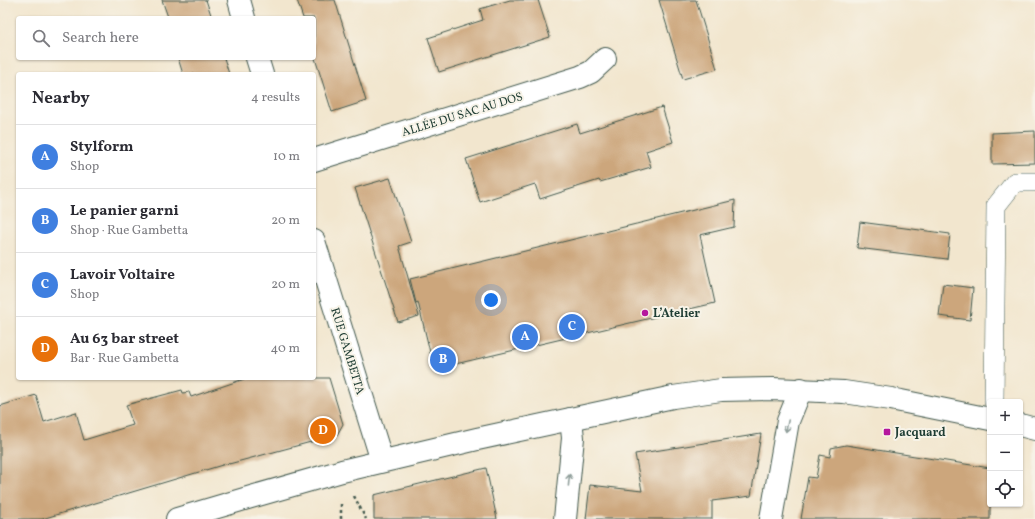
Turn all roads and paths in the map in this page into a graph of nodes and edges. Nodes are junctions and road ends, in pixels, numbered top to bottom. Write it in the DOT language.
graph roads {
  1 [pos="239,0"];
  2 [pos="243,16"];
  3 [pos="605,59"];
  4 [pos="258,60"];
  5 [pos="261,72"];
  6 [pos="316,159"];
  7 [pos="1035,182"];
  8 [pos="316,247"];
  9 [pos="801,389"];
  10 [pos="994,399"];
  11 [pos="987,418"];
  12 [pos="571,419"];
  13 [pos="1023,426"];
  14 [pos="1035,429"];
  15 [pos="382,461"];
  16 [pos="177,519"];
  17 [pos="565,519"];
  18 [pos="771,519"];
  1 -- 2 [label="street"];
  3 -- 6 [label="street, ALLÉE DU SAC AU DOS"];
  4 -- 5 [label="street"];
  7 -- 10 [label="lane"];
  8 -- 15 [label="street, RUE GAMBETTA"];
  9 -- 11 [label="street"];
  9 -- 12 [label="street"];
  9 -- 18 [label="street, one-way"];
  12 -- 15 [label="street"];
  17 -- 12 [label="street, one-way"];
  13 -- 14 [label="street"];
  15 -- 16 [label="street"];
}
